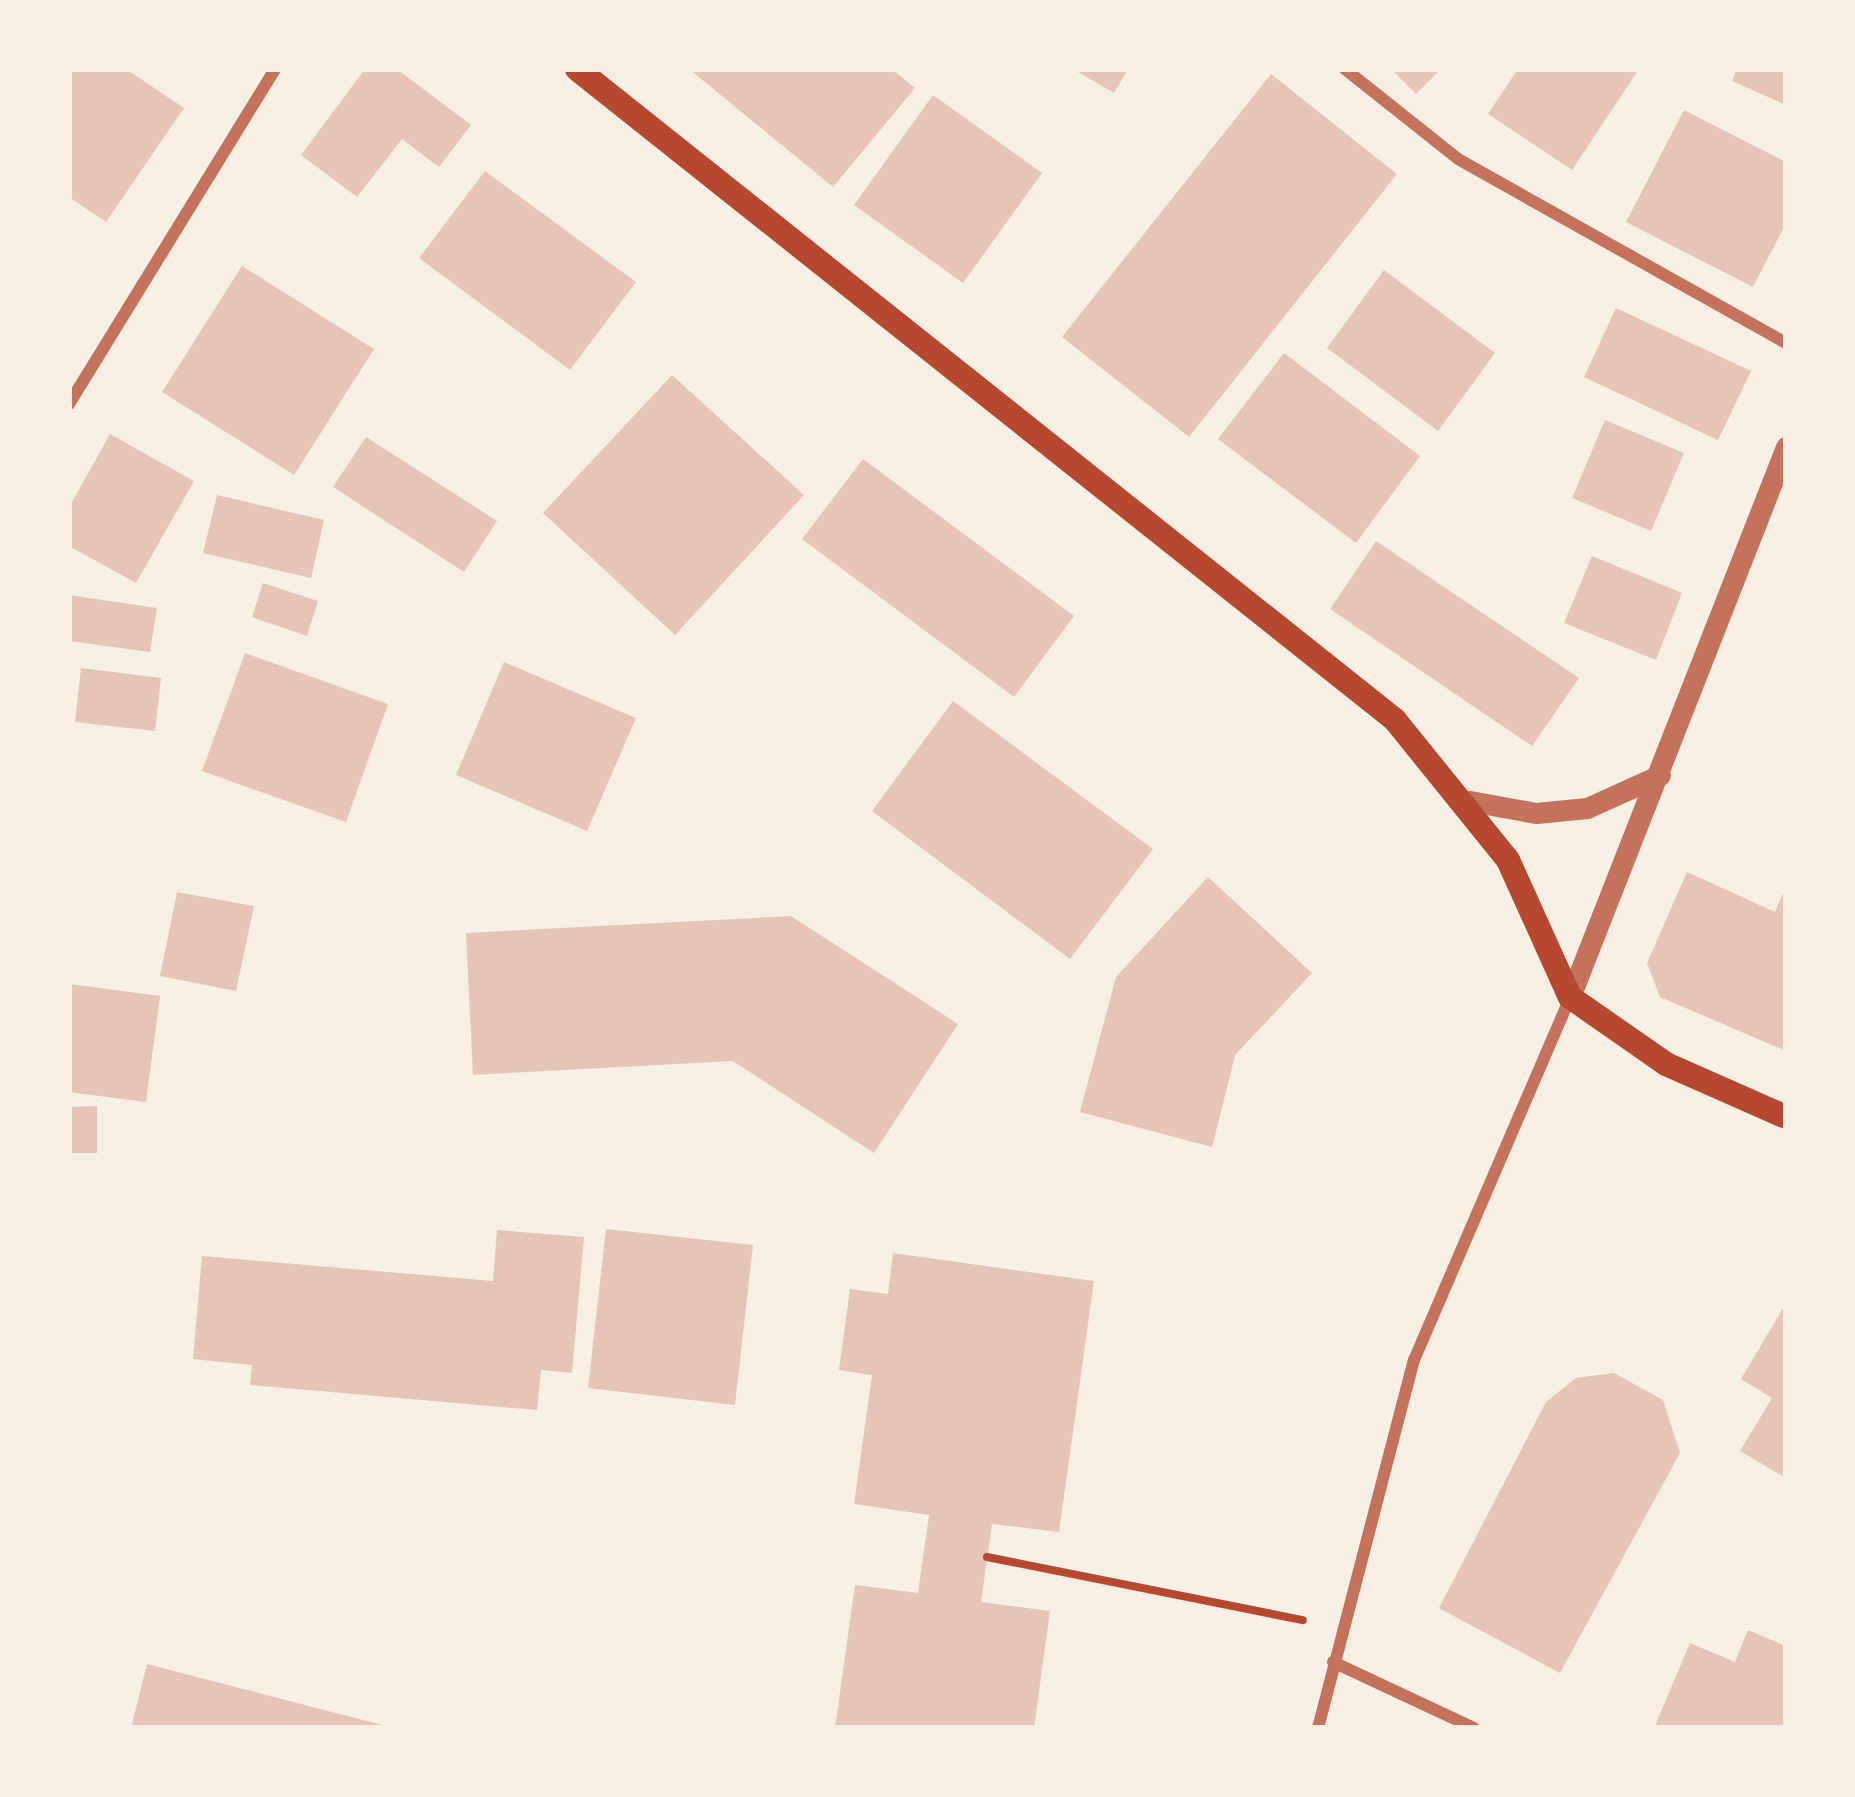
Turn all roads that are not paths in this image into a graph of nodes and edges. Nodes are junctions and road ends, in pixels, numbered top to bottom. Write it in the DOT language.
graph roads {
  1 [pos="275,69"];
  2 [pos="577,69"];
  3 [pos="1345,69"];
  4 [pos="1786,344"];
  5 [pos="69,404"];
  6 [pos="1786,447"];
  7 [pos="1660,775"];
  8 [pos="1470,800"];
  9 [pos="1570,998"];
  10 [pos="1786,1117"];
  11 [pos="1333,1662"];
  12 [pos="1318,1728"];
  13 [pos="1474,1728"];
  1 -- 5 [label="street"];
  2 -- 8 [label="main road"];
  3 -- 4 [label="street"];
  6 -- 7 [label="street"];
  7 -- 8 [label="street"];
  7 -- 9 [label="street"];
  8 -- 9 [label="main road"];
  9 -- 10 [label="main road"];
  9 -- 11 [label="street"];
  11 -- 12 [label="street"];
  11 -- 13 [label="street"];
}
